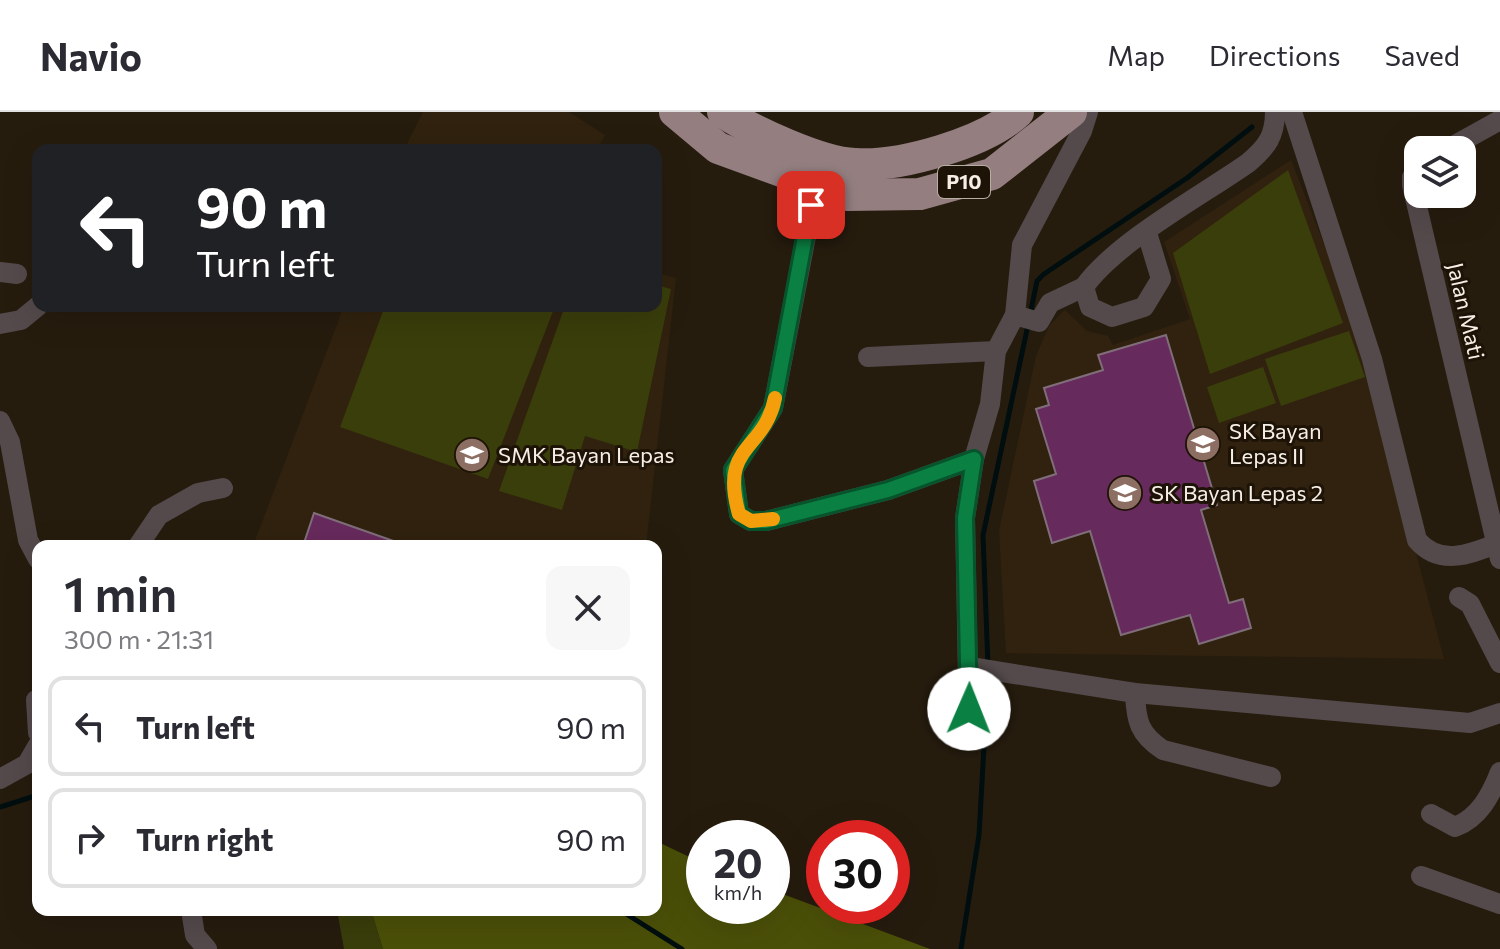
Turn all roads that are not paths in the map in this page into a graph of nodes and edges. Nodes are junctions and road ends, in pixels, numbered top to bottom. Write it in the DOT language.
graph roads {
  1 [pos="675,112"];
  2 [pos="723,112"];
  3 [pos="1018,112"];
  4 [pos="1071,112"];
  5 [pos="1088,112"];
  6 [pos="1275,112"];
  7 [pos="1292,112"];
  8 [pos="1500,120"];
  9 [pos="1471,136"];
  10 [pos="816,184"];
  11 [pos="1417,208"];
  12 [pos="1147,233"];
  13 [pos="1084,287"];
  14 [pos="32,311"];
  15 [pos="1023,318"];
  16 [pos="0,324"];
  17 [pos="996,351"];
  18 [pos="868,357"];
  19 [pos="0,421"];
  20 [pos="974,459"];
  21 [pos="223,488"];
  22 [pos="142,540"];
  23 [pos="32,548"];
  24 [pos="1498,552"];
  25 [pos="1459,597"];
  26 [pos="1500,663"];
  27 [pos="981,667"];
  28 [pos="1135,693"];
  29 [pos="1500,713"];
  30 [pos="969,731"];
  31 [pos="32,755"];
  32 [pos="1500,772"];
  33 [pos="1271,777"];
  34 [pos="0,779"];
  35 [pos="1431,814"];
  36 [pos="1421,876"];
  37 [pos="1500,904"];
  38 [pos="192,916"];
  39 [pos="207,949"];
  1 -- 10 [label="highway, P10"];
  2 -- 3 [label="highway, P10"];
  4 -- 10 [label="highway, P10"];
  5 -- 15 [label="street"];
  6 -- 12 [label="street"];
  7 -- 24 [label="street"];
  8 -- 9 [label="street"];
  10 -- 20 [label="street"];
  11 -- 24 [label="street, Jalan Mati"];
  12 -- 13 [label="street"];
  12 -- 13 [label="street"];
  13 -- 15 [label="street"];
  14 -- 16 [label="street"];
  15 -- 17 [label="street"];
  17 -- 18 [label="street"];
  17 -- 20 [label="street"];
  19 -- 23 [label="street"];
  20 -- 27 [label="street"];
  21 -- 22 [label="street"];
  25 -- 26 [label="street"];
  27 -- 28 [label="street"];
  27 -- 30 [label="street"];
  28 -- 29 [label="street"];
  28 -- 33 [label="street"];
  31 -- 34 [label="street"];
  32 -- 35 [label="street"];
  36 -- 37 [label="street"];
  38 -- 39 [label="street"];
}
